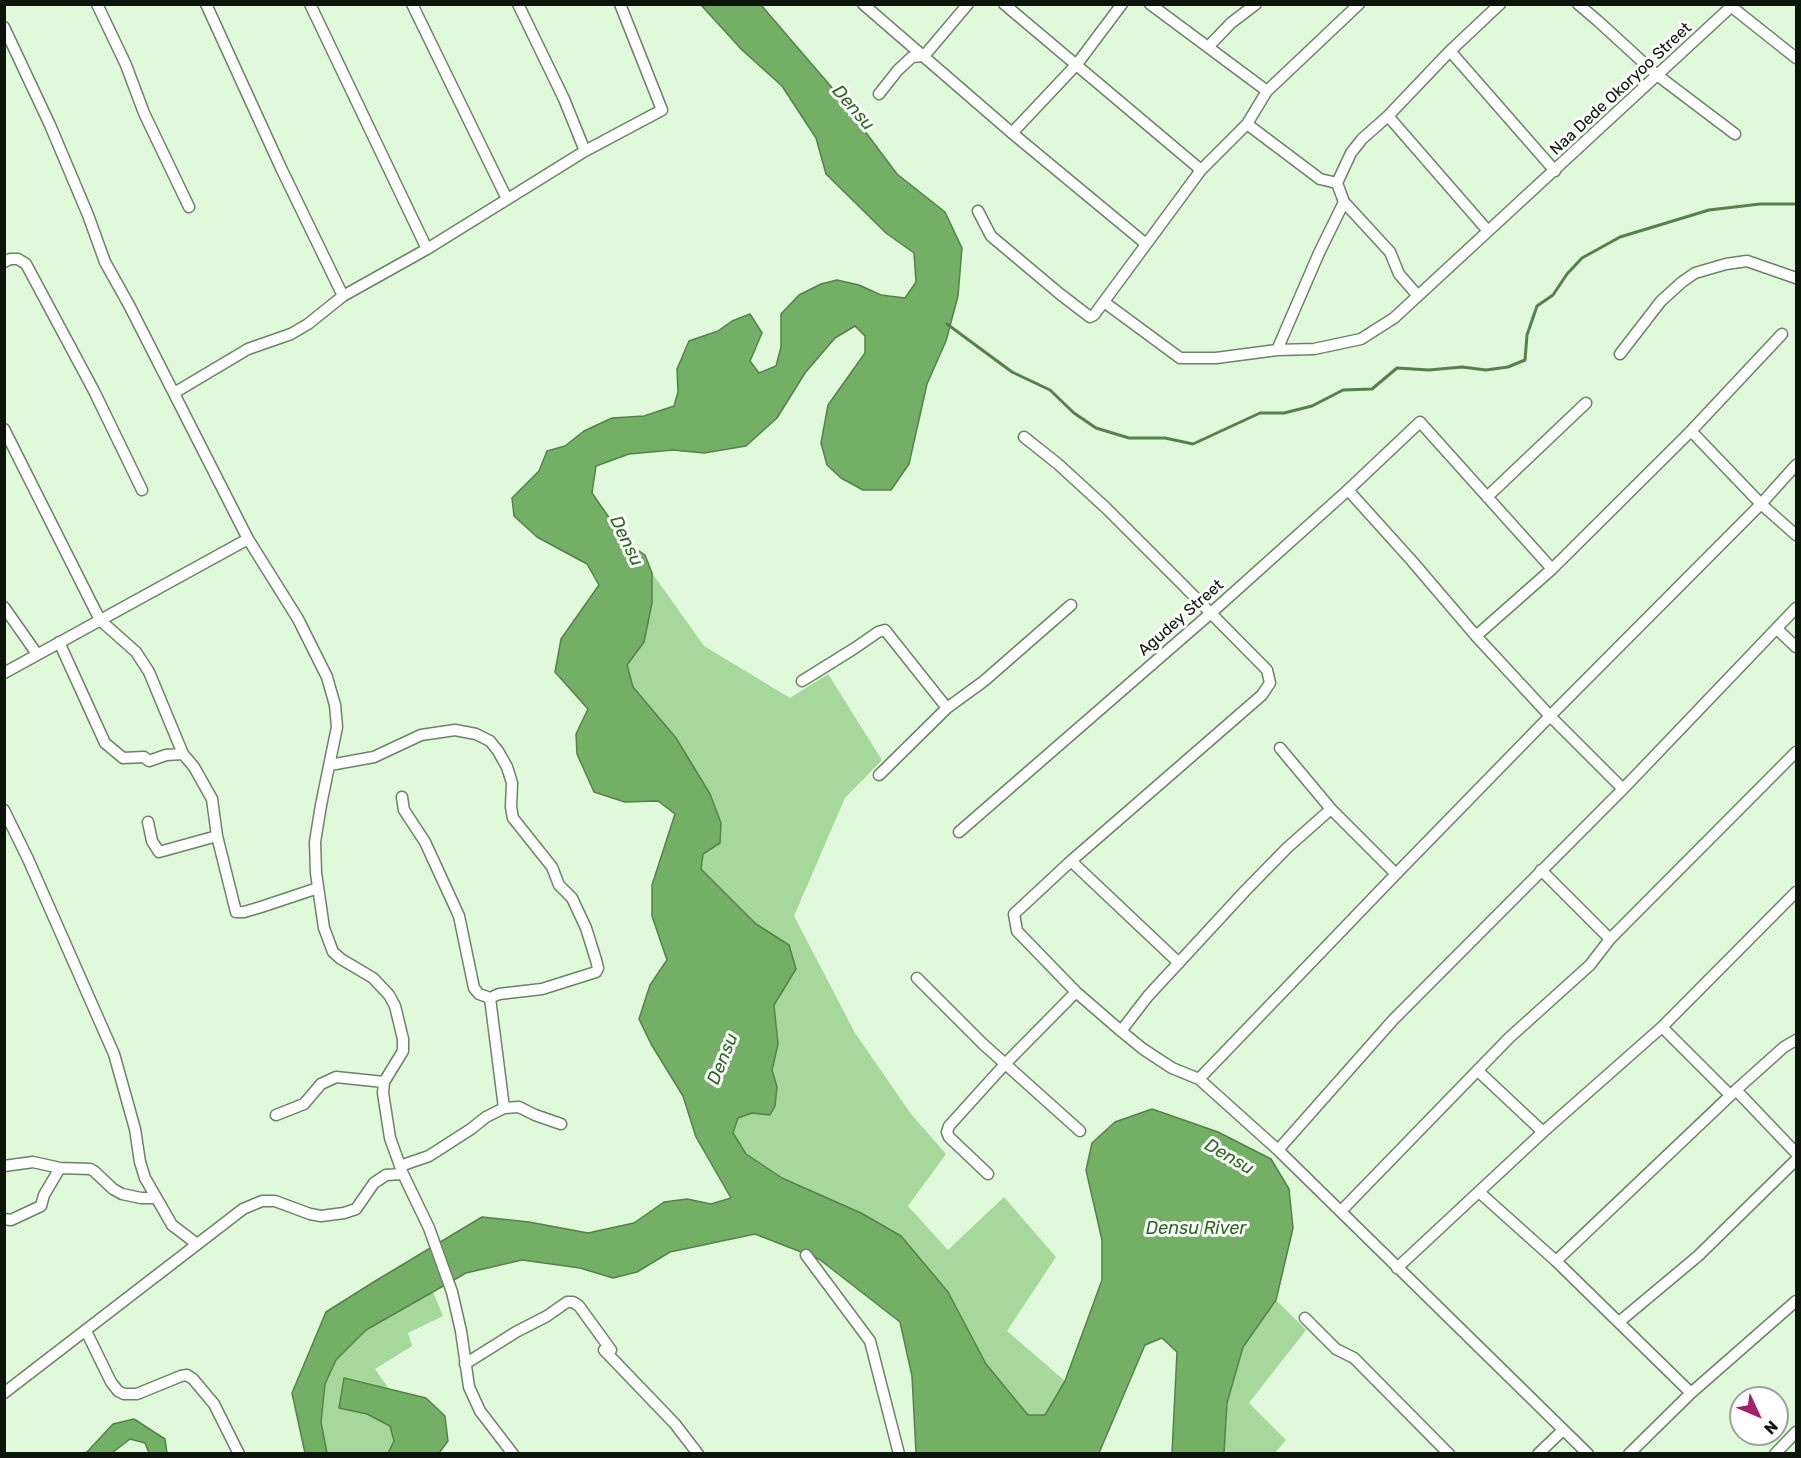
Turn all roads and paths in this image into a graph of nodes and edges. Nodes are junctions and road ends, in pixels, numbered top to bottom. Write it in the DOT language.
graph roads {
  1 [pos="97,4"];
  2 [pos="206,4"];
  3 [pos="310,4"];
  4 [pos="412,4"];
  5 [pos="518,4"];
  6 [pos="620,4"];
  7 [pos="863,4"];
  8 [pos="968,4"];
  9 [pos="1004,4"];
  10 [pos="1122,4"];
  11 [pos="1150,4"];
  12 [pos="1256,4"];
  13 [pos="1359,4"];
  14 [pos="1500,4"];
  15 [pos="1578,4"];
  16 [pos="1731,5"];
  17 [pos="4,27"];
  18 [pos="1208,47"];
  19 [pos="1450,51"];
  20 [pos="924,56"];
  21 [pos="1797,58"];
  22 [pos="1077,64"];
  23 [pos="1657,75"];
  24 [pos="1267,91"];
  25 [pos="879,94"];
  26 [pos="1388,116"];
  27 [pos="1247,124"];
  28 [pos="1012,133"];
  29 [pos="1736,134"];
  30 [pos="585,151"];
  31 [pos="1201,170"];
  32 [pos="1555,171"];
  33 [pos="1337,183"];
  34 [pos="507,199"];
  35 [pos="1344,202"];
  36 [pos="189,207"];
  37 [pos="978,211"];
  38 [pos="1488,231"];
  39 [pos="1146,244"];
  40 [pos="427,249"];
  41 [pos="4,262"];
  42 [pos="1797,278"];
  43 [pos="343,296"];
  44 [pos="1418,296"];
  45 [pos="1104,302"];
  46 [pos="1782,334"];
  47 [pos="1277,350"];
  48 [pos="1620,354"];
  49 [pos="174,393"];
  50 [pos="1586,403"];
  51 [pos="4,429"];
  52 [pos="1691,431"];
  53 [pos="1024,437"];
  54 [pos="1797,465"];
  55 [pos="142,490"];
  56 [pos="1348,490"];
  57 [pos="1487,497"];
  58 [pos="1761,504"];
  59 [pos="1797,535"];
  60 [pos="248,539"];
  61 [pos="1552,569"];
  62 [pos="1071,605"];
  63 [pos="4,607"];
  64 [pos="1797,608"];
  65 [pos="1211,613"];
  66 [pos="100,620"];
  67 [pos="1777,629"];
  68 [pos="1476,636"];
  69 [pos="59,642"];
  70 [pos="1797,648"];
  71 [pos="38,654"];
  72 [pos="4,673"];
  73 [pos="801,681"];
  74 [pos="947,708"];
  75 [pos="1550,716"];
  76 [pos="1280,748"];
  77 [pos="1797,752"];
  78 [pos="183,754"];
  79 [pos="330,765"];
  80 [pos="879,775"];
  81 [pos="1623,789"];
  82 [pos="402,797"];
  83 [pos="1331,809"];
  84 [pos="4,810"];
  85 [pos="148,822"];
  86 [pos="959,832"];
  87 [pos="217,836"];
  88 [pos="1071,861"];
  89 [pos="1541,870"];
  90 [pos="1396,874"];
  91 [pos="318,888"];
  92 [pos="1797,892"];
  93 [pos="1610,939"];
  94 [pos="1179,963"];
  95 [pos="917,978"];
  96 [pos="1076,992"];
  97 [pos="490,998"];
  98 [pos="1662,1028"];
  99 [pos="1121,1031"];
  100 [pos="1797,1040"];
  101 [pos="1006,1063"];
  102 [pos="1478,1071"];
  103 [pos="1199,1079"];
  104 [pos="384,1082"];
  105 [pos="1733,1092"];
  106 [pos="504,1108"];
  107 [pos="276,1115"];
  108 [pos="561,1125"];
  109 [pos="1080,1131"];
  110 [pos="1543,1132"];
  111 [pos="1278,1150"];
  112 [pos="1797,1153"];
  113 [pos="1797,1160"];
  114 [pos="4,1166"];
  115 [pos="60,1168"];
  116 [pos="402,1170"];
  117 [pos="988,1174"];
  118 [pos="1479,1191"];
  119 [pos="156,1198"];
  120 [pos="1342,1210"];
  121 [pos="4,1219"];
  122 [pos="196,1244"];
  123 [pos="806,1255"];
  124 [pos="1556,1261"];
  125 [pos="1397,1268"];
  126 [pos="1797,1302"];
  127 [pos="1787,1310"];
  128 [pos="1305,1318"];
  129 [pos="1797,1319"];
  130 [pos="1618,1322"];
  131 [pos="87,1330"];
  132 [pos="465,1364"];
  133 [pos="4,1393"];
  134 [pos="1690,1393"];
  135 [pos="1563,1430"];
  136 [pos="1797,1432"];
  137 [pos="239,1454"];
  138 [pos="513,1454"];
  139 [pos="698,1454"];
  140 [pos="899,1454"];
  141 [pos="1449,1454"];
  142 [pos="1538,1454"];
  143 [pos="1588,1454"];
  144 [pos="1629,1454"];
  145 [pos="1775,1454"];
  1 -- 36 [label="street"];
  2 -- 43 [label="street"];
  3 -- 40 [label="street"];
  4 -- 34 [label="street"];
  5 -- 30 [label="street"];
  6 -- 30 [label="street"];
  7 -- 20 [label="street"];
  8 -- 20 [label="street"];
  9 -- 22 [label="street"];
  10 -- 22 [label="street"];
  11 -- 18 [label="street"];
  12 -- 18 [label="street"];
  13 -- 24 [label="street"];
  14 -- 19 [label="street"];
  15 -- 23 [label="street"];
  16 -- 21 [label="street"];
  16 -- 23 [label="street, Naa Dede Okoryoo Street"];
  17 -- 49 [label="street"];
  18 -- 24 [label="street"];
  19 -- 26 [label="street"];
  19 -- 32 [label="street"];
  20 -- 25 [label="street"];
  20 -- 28 [label="street"];
  22 -- 28 [label="street"];
  22 -- 31 [label="street"];
  23 -- 29 [label="street"];
  23 -- 32 [label="street, Naa Dede Okoryoo Street"];
  24 -- 27 [label="street"];
  26 -- 33 [label="street"];
  26 -- 38 [label="street"];
  27 -- 31 [label="street"];
  27 -- 33 [label="street"];
  28 -- 39 [label="street"];
  30 -- 34 [label="street"];
  31 -- 39 [label="street"];
  32 -- 38 [label="street, Naa Dede Okoryoo Street"];
  33 -- 35 [label="street"];
  34 -- 40 [label="street"];
  35 -- 44 [label="street"];
  35 -- 47 [label="street"];
  37 -- 45 [label="street"];
  38 -- 44 [label="street, Naa Dede Okoryoo Street"];
  39 -- 45 [label="street"];
  40 -- 43 [label="street"];
  41 -- 55 [label="street"];
  42 -- 48 [label="street"];
  43 -- 49 [label="street"];
  44 -- 47 [label="street, Naa Dede Okoryoo Street"];
  45 -- 47 [label="street, Naa Dede Okoryoo Street"];
  46 -- 52 [label="street"];
  49 -- 60 [label="street"];
  50 -- 57 [label="street"];
  51 -- 66 [label="street"];
  52 -- 58 [label="street"];
  52 -- 61 [label="street"];
  53 -- 65 [label="street"];
  54 -- 58 [label="street"];
  56 -- 57 [label="street, Agudey Street"];
  56 -- 65 [label="street, Agudey Street"];
  56 -- 68 [label="street"];
  57 -- 61 [label="street"];
  58 -- 59 [label="street"];
  58 -- 75 [label="street"];
  60 -- 66 [label="street"];
  60 -- 79 [label="street"];
  61 -- 68 [label="street"];
  62 -- 74 [label="street"];
  63 -- 71 [label="street"];
  64 -- 67 [label="street"];
  65 -- 86 [label="street, Agudey Street"];
  65 -- 88 [label="street"];
  66 -- 69 [label="street"];
  66 -- 78 [label="street"];
  67 -- 70 [label="street"];
  67 -- 81 [label="street"];
  68 -- 75 [label="street"];
  69 -- 71 [label="street"];
  69 -- 78 [label="street"];
  71 -- 72 [label="street"];
  73 -- 74 [label="street"];
  74 -- 80 [label="street"];
  75 -- 81 [label="street"];
  75 -- 90 [label="street"];
  76 -- 83 [label="street"];
  77 -- 93 [label="street"];
  78 -- 87 [label="street"];
  79 -- 91 [label="street"];
  79 -- 97 [label="street"];
  81 -- 89 [label="street"];
  82 -- 97 [label="street"];
  83 -- 90 [label="street"];
  83 -- 94 [label="street"];
  84 -- 119 [label="street"];
  85 -- 87 [label="street"];
  87 -- 91 [label="street"];
  88 -- 94 [label="street"];
  88 -- 96 [label="street"];
  89 -- 93 [label="street"];
  89 -- 111 [label="street"];
  90 -- 103 [label="street"];
  91 -- 104 [label="street"];
  92 -- 98 [label="street"];
  93 -- 102 [label="street"];
  94 -- 99 [label="street"];
  95 -- 101 [label="street"];
  96 -- 99 [label="street"];
  96 -- 101 [label="street"];
  97 -- 106 [label="street"];
  98 -- 105 [label="street"];
  98 -- 110 [label="street"];
  99 -- 103 [label="street"];
  100 -- 105 [label="street"];
  101 -- 109 [label="street"];
  101 -- 117 [label="street"];
  102 -- 110 [label="street"];
  102 -- 120 [label="street"];
  103 -- 111 [label="street"];
  104 -- 107 [label="street"];
  104 -- 116 [label="street"];
  105 -- 112 [label="street"];
  105 -- 124 [label="street"];
  106 -- 108 [label="street"];
  106 -- 116 [label="street"];
  110 -- 118 [label="street"];
  111 -- 120 [label="street"];
  113 -- 130 [label="street"];
  114 -- 115 [label="street"];
  115 -- 119 [label="street"];
  115 -- 121 [label="street"];
  116 -- 122 [label="street"];
  116 -- 132 [label="street"];
  118 -- 124 [label="street"];
  118 -- 125 [label="street"];
  119 -- 122 [label="street"];
  120 -- 125 [label="street"];
  122 -- 131 [label="street"];
  123 -- 140 [label="street"];
  124 -- 130 [label="street"];
  125 -- 135 [label="street"];
  126 -- 127 [label="street"];
  127 -- 129 [label="street"];
  127 -- 134 [label="street"];
  128 -- 141 [label="street"];
  130 -- 134 [label="street"];
  131 -- 133 [label="street"];
  131 -- 137 [label="street"];
  132 -- 138 [label="street"];
  132 -- 139 [label="street"];
  134 -- 144 [label="street"];
  135 -- 142 [label="street"];
  135 -- 143 [label="street"];
  136 -- 145 [label="street"];
}
